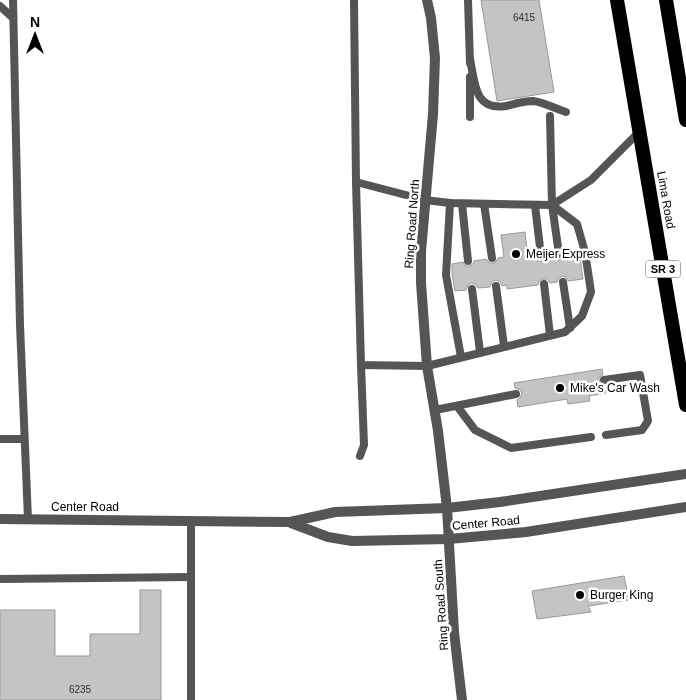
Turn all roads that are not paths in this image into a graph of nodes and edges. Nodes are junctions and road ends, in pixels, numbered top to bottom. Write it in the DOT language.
graph roads {
  1 [pos="13,0"];
  2 [pos="354,0"];
  3 [pos="427,0"];
  4 [pos="468,0"];
  5 [pos="617,0"];
  6 [pos="666,0"];
  7 [pos="0,6"];
  8 [pos="13,18"];
  9 [pos="470,59"];
  10 [pos="566,112"];
  11 [pos="550,116"];
  12 [pos="470,117"];
  13 [pos="686,120"];
  14 [pos="639,132"];
  15 [pos="356,182"];
  16 [pos="425,200"];
  17 [pos="450,203"];
  18 [pos="462,204"];
  19 [pos="484,204"];
  20 [pos="552,205"];
  21 [pos="535,206"];
  22 [pos="559,254"];
  23 [pos="541,256"];
  24 [pos="492,258"];
  25 [pos="468,262"];
  26 [pos="563,282"];
  27 [pos="544,284"];
  28 [pos="496,286"];
  29 [pos="472,289"];
  30 [pos="570,328"];
  31 [pos="550,335"];
  32 [pos="504,346"];
  33 [pos="480,352"];
  34 [pos="461,357"];
  35 [pos="361,365"];
  36 [pos="427,366"];
  37 [pos="604,380"];
  38 [pos="516,394"];
  39 [pos="686,405"];
  40 [pos="457,406"];
  41 [pos="435,410"];
  42 [pos="606,435"];
  43 [pos="591,437"];
  44 [pos="24,439"];
  45 [pos="0,440"];
  46 [pos="360,456"];
  47 [pos="686,474"];
  48 [pos="686,507"];
  49 [pos="447,508"];
  50 [pos="0,519"];
  51 [pos="28,519"];
  52 [pos="191,520"];
  53 [pos="290,522"];
  54 [pos="449,539"];
  55 [pos="191,577"];
  56 [pos="0,579"];
  57 [pos="191,700"];
  58 [pos="462,700"];
  1 -- 8 [label="lane"];
  2 -- 15 [label="lane"];
  3 -- 16 [label="street, Ring Road North"];
  4 -- 9 [label="lane"];
  5 -- 14 [label="highway, Lima Road / SR 3"];
  6 -- 13 [label="highway"];
  7 -- 8 [label="lane"];
  8 -- 44 [label="lane"];
  9 -- 10 [label="lane"];
  9 -- 12 [label="lane"];
  11 -- 20 [label="lane"];
  14 -- 20 [label="lane"];
  14 -- 39 [label="highway, Lima Road / SR 3"];
  15 -- 16 [label="lane"];
  15 -- 35 [label="lane"];
  16 -- 17 [label="lane"];
  16 -- 36 [label="street, Ring Road North"];
  17 -- 18 [label="lane"];
  17 -- 34 [label="lane"];
  18 -- 19 [label="lane"];
  18 -- 25 [label="lane"];
  19 -- 21 [label="lane"];
  19 -- 24 [label="lane"];
  20 -- 21 [label="lane"];
  20 -- 22 [label="lane"];
  20 -- 30 [label="lane"];
  21 -- 23 [label="lane"];
  26 -- 30 [label="lane"];
  27 -- 31 [label="lane"];
  28 -- 32 [label="lane"];
  29 -- 33 [label="lane"];
  30 -- 31 [label="lane"];
  31 -- 32 [label="lane"];
  32 -- 33 [label="lane"];
  33 -- 34 [label="lane"];
  34 -- 36 [label="lane"];
  35 -- 36 [label="lane"];
  35 -- 46 [label="lane"];
  36 -- 41 [label="street, Ring Road North"];
  37 -- 42 [label="lane"];
  38 -- 40 [label="lane"];
  40 -- 41 [label="lane"];
  40 -- 43 [label="lane"];
  41 -- 49 [label="street, Ring Road North"];
  44 -- 45 [label="lane"];
  44 -- 51 [label="lane"];
  47 -- 49 [label="street, Center Road"];
  48 -- 54 [label="street, Center Road"];
  49 -- 53 [label="street, Center Road"];
  49 -- 54 [label="street, Ring Road South"];
  50 -- 51 [label="street, Center Road"];
  51 -- 52 [label="street, Center Road"];
  52 -- 53 [label="street, Center Road"];
  52 -- 55 [label="lane"];
  53 -- 54 [label="street, Center Road"];
  54 -- 58 [label="street, Ring Road South"];
  55 -- 56 [label="lane"];
  55 -- 57 [label="lane"];
}
